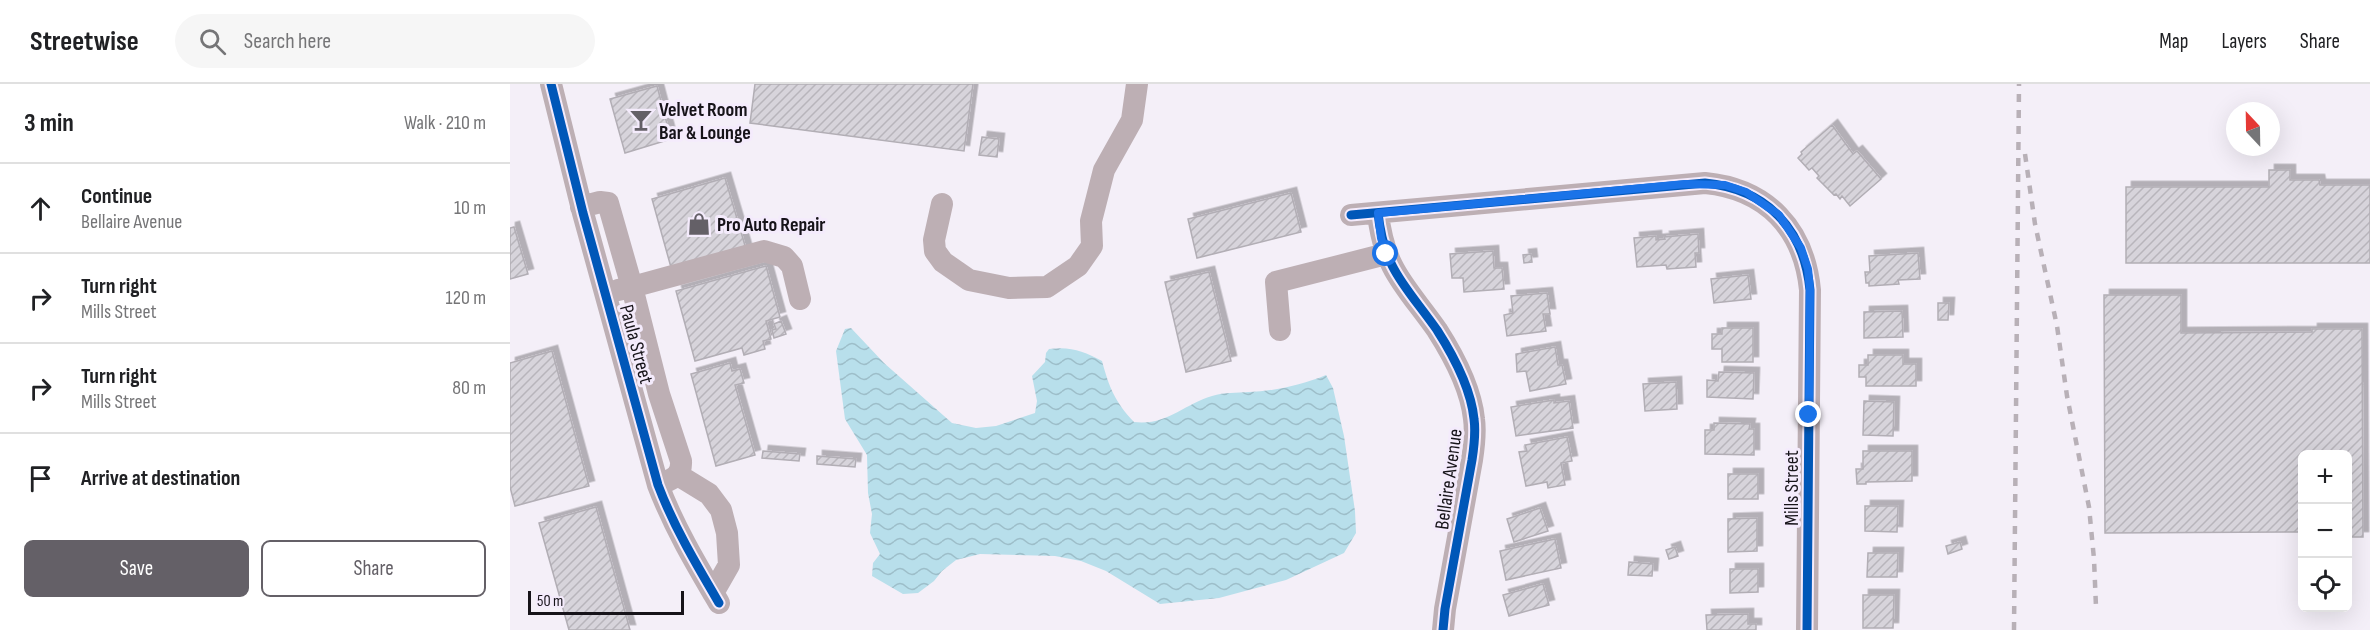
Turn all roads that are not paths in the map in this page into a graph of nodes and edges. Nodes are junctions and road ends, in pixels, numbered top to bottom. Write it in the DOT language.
graph roads {
  1 [pos="551,84"];
  2 [pos="1137,84"];
  3 [pos="942,204"];
  4 [pos="581,207"];
  5 [pos="1378,213"];
  6 [pos="1351,215"];
  7 [pos="1386,254"];
  8 [pos="632,287"];
  9 [pos="605,293"];
  10 [pos="800,299"];
  11 [pos="1280,330"];
  12 [pos="659,394"];
  13 [pos="635,403"];
  14 [pos="668,480"];
  15 [pos="1443,630"];
  16 [pos="1807,630"];
  1 -- 4 [label="street, Paula Street"];
  2 -- 3 [label="street"];
  4 -- 8 [label="street"];
  4 -- 9 [label="street, Paula Street"];
  5 -- 6 [label="street, Mills Street"];
  5 -- 7 [label="street, Bellaire Avenue"];
  5 -- 16 [label="street, Mills Street"];
  7 -- 11 [label="street"];
  7 -- 15 [label="street, Bellaire Avenue"];
  8 -- 9 [label="street"];
  8 -- 10 [label="street"];
  8 -- 12 [label="street"];
  9 -- 13 [label="street, Paula Street"];
  12 -- 13 [label="street"];
  12 -- 14 [label="street"];
  13 -- 14 [label="street, Paula Street"];
  14 -- 14 [label="street, Paula Street"];
}
